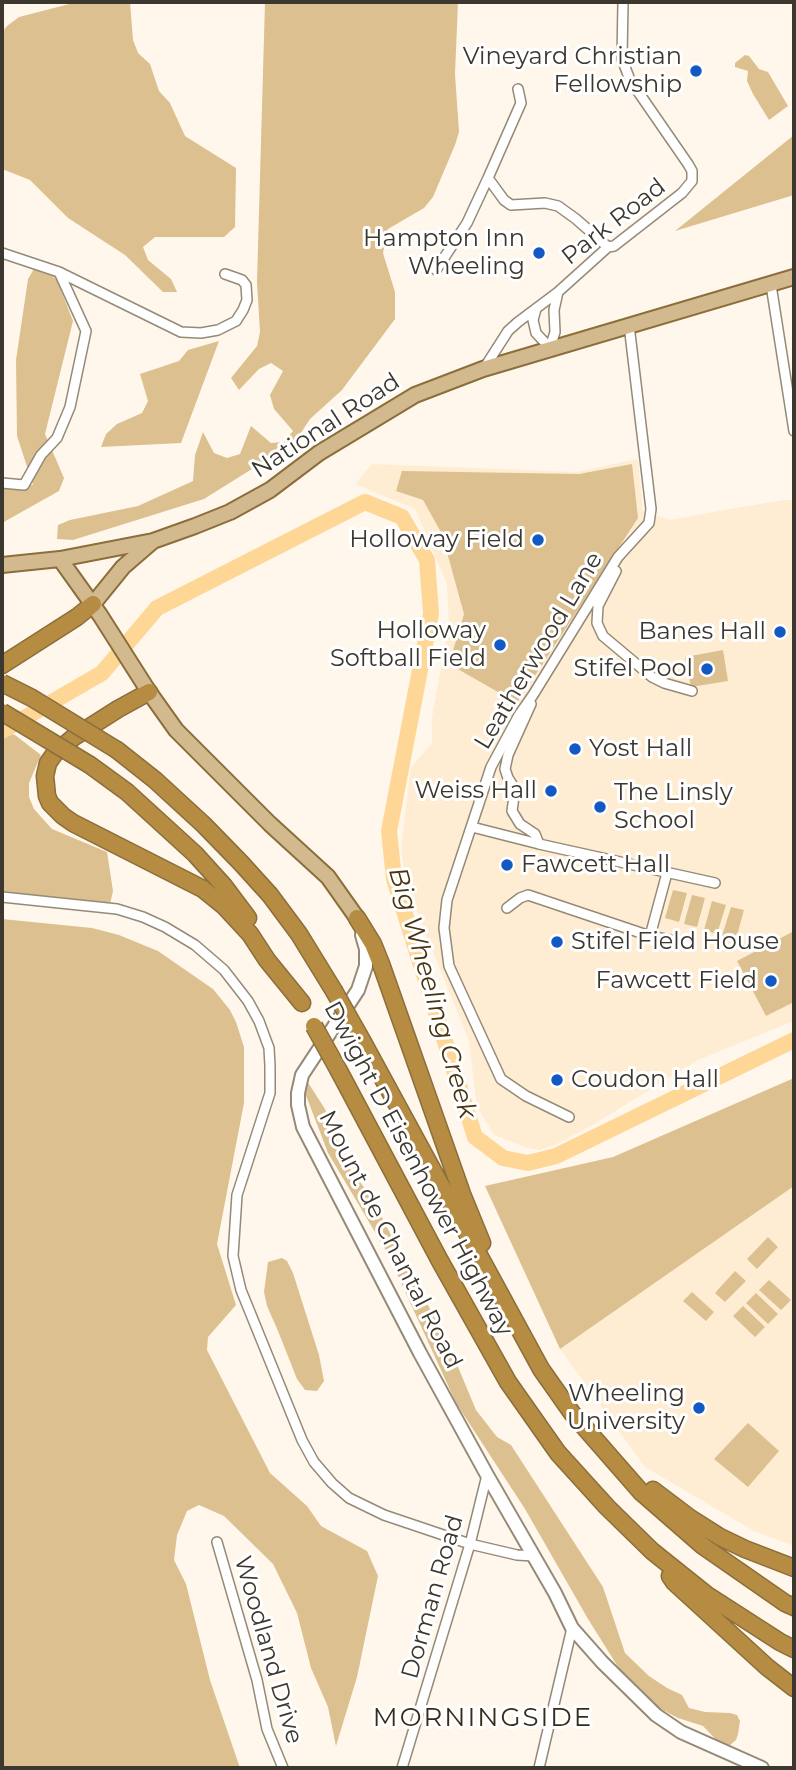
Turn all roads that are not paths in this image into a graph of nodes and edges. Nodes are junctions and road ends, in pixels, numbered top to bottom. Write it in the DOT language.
graph roads {
  1 [pos="623,2"];
  2 [pos="518,89"];
  3 [pos="488,178"];
  4 [pos="608,247"];
  5 [pos="2,253"];
  6 [pos="436,271"];
  7 [pos="59,272"];
  8 [pos="225,274"];
  9 [pos="794,277"];
  10 [pos="771,285"];
  11 [pos="558,292"];
  12 [pos="536,309"];
  13 [pos="629,325"];
  14 [pos="555,327"];
  15 [pos="550,348"];
  16 [pos="483,369"];
  17 [pos="794,427"];
  18 [pos="2,483"];
  19 [pos="153,541"];
  20 [pos="628,546"];
  21 [pos="60,559"];
  22 [pos="2,565"];
  23 [pos="96,610"];
  24 [pos="2,665"];
  25 [pos="2,683"];
  26 [pos="145,686"];
  27 [pos="692,691"];
  28 [pos="533,695"];
  29 [pos="2,712"];
  30 [pos="472,827"];
  31 [pos="539,844"];
  32 [pos="667,873"];
  33 [pos="715,883"];
  34 [pos="2,897"];
  35 [pos="507,908"];
  36 [pos="357,918"];
  37 [pos="650,936"];
  38 [pos="685,943"];
  39 [pos="302,1003"];
  40 [pos="569,1117"];
  41 [pos="516,1323"];
  42 [pos="605,1451"];
  43 [pos="487,1475"];
  44 [pos="217,1542"];
  45 [pos="470,1544"];
  46 [pos="652,1551"];
  47 [pos="534,1556"];
  48 [pos="794,1568"];
  49 [pos="794,1607"];
  50 [pos="572,1628"];
  51 [pos="794,1649"];
  52 [pos="794,1688"];
  53 [pos="283,1768"];
  54 [pos="402,1768"];
  55 [pos="538,1768"];
  56 [pos="762,1768"];
  1 -- 4 [label="street, Park Road"];
  2 -- 3 [label="street"];
  3 -- 4 [label="street"];
  3 -- 6 [label="street"];
  4 -- 11 [label="street, Park Road"];
  5 -- 7 [label="street"];
  7 -- 8 [label="street"];
  7 -- 18 [label="street"];
  9 -- 10 [label="main road, National Road"];
  10 -- 13 [label="main road, National Road"];
  10 -- 17 [label="street"];
  11 -- 12 [label="street, Park Road"];
  11 -- 14 [label="street, Park Road"];
  12 -- 14 [label="street"];
  12 -- 15 [label="street"];
  12 -- 16 [label="street, Park Road"];
  13 -- 15 [label="main road, National Road"];
  13 -- 20 [label="street, Leatherwood Lane"];
  14 -- 15 [label="street, Park Road"];
  15 -- 16 [label="main road, National Road"];
  16 -- 19 [label="main road, National Road"];
  19 -- 21 [label="main road, National Road"];
  19 -- 23 [label="main road"];
  20 -- 27 [label="street"];
  20 -- 28 [label="street, Leatherwood Lane"];
  21 -- 22 [label="main road, National Road"];
  21 -- 23 [label="main road, Mount de Chantal Road"];
  23 -- 24 [label="highway"];
  23 -- 26 [label="main road, Mount de Chantal Road"];
  25 -- 41 [label="highway, Dwight D Eisenhower Highway, bridge"];
  26 -- 36 [label="main road, Mount de Chantal Road"];
  26 -- 39 [label="highway"];
  28 -- 30 [label="street, Leatherwood Lane"];
  28 -- 31 [label="street"];
  29 -- 39 [label="highway, Dwight D Eisenhower Highway, bridge"];
  30 -- 31 [label="street"];
  30 -- 40 [label="street, Leatherwood Lane"];
  31 -- 32 [label="street"];
  32 -- 33 [label="street"];
  32 -- 37 [label="street"];
  34 -- 45 [label="street"];
  35 -- 37 [label="street"];
  36 -- 41 [label="highway"];
  36 -- 43 [label="street, Mount de Chantal Road"];
  37 -- 38 [label="street"];
  39 -- 46 [label="highway, Dwight D Eisenhower Highway, bridge"];
  41 -- 42 [label="highway, Dwight D Eisenhower Highway"];
  42 -- 48 [label="highway"];
  42 -- 49 [label="highway, Dwight D Eisenhower Highway"];
  43 -- 45 [label="street, Dorman Road"];
  43 -- 47 [label="street, Mount de Chantal Road"];
  44 -- 53 [label="street, Woodland Drive"];
  45 -- 47 [label="street"];
  45 -- 54 [label="street, Dorman Road"];
  46 -- 51 [label="highway, Dwight D Eisenhower Highway"];
  46 -- 52 [label="highway"];
  47 -- 50 [label="street, Mount de Chantal Road"];
  50 -- 55 [label="street"];
  50 -- 56 [label="street, Mount de Chantal Road"];
}
